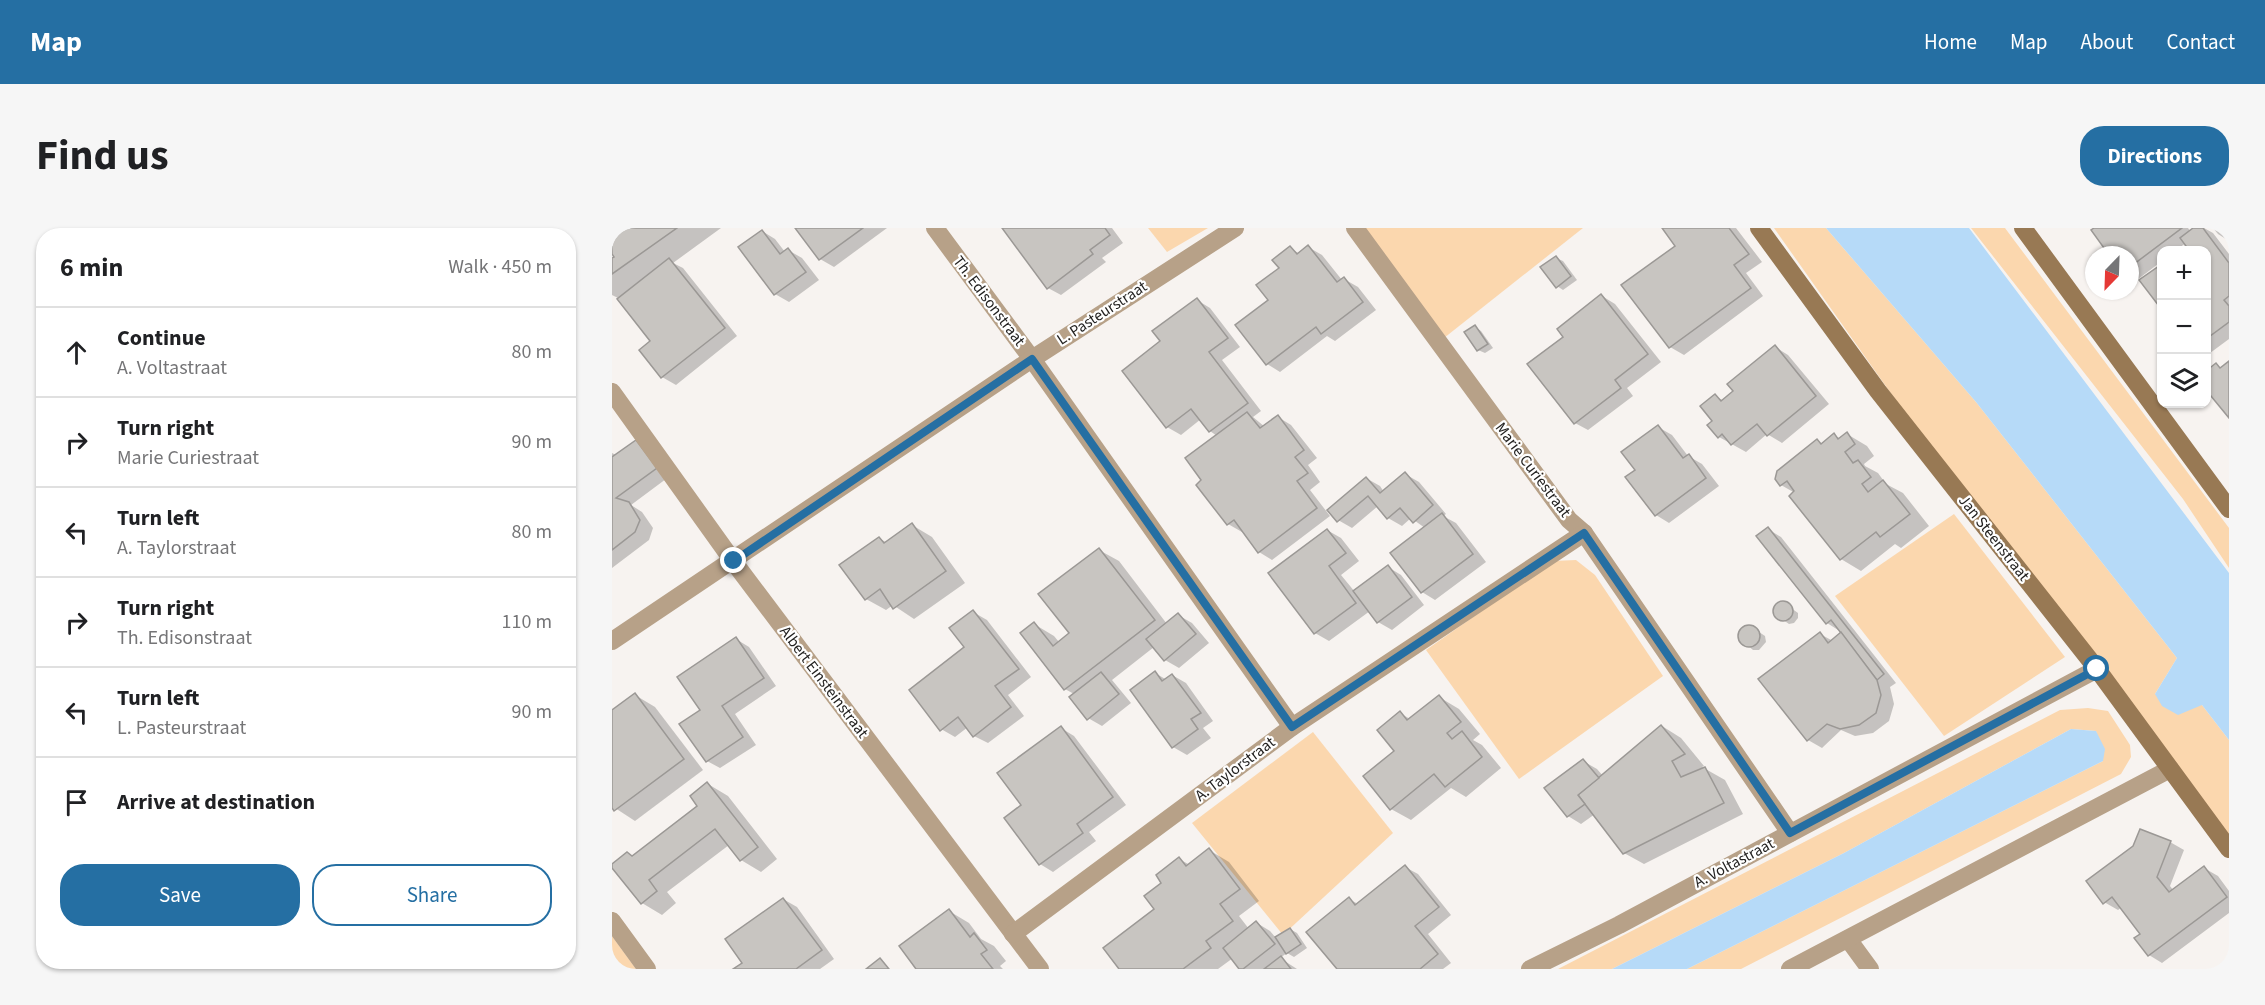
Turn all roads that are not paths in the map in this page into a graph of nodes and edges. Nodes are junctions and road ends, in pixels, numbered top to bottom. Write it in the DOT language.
graph roads {
  1 [pos="935,228"];
  2 [pos="1235,228"];
  3 [pos="1355,228"];
  4 [pos="1759,228"];
  5 [pos="2024,228"];
  6 [pos="1032,359"];
  7 [pos="612,392"];
  8 [pos="2229,509"];
  9 [pos="1584,533"];
  10 [pos="734,561"];
  11 [pos="612,641"];
  12 [pos="2097,669"];
  13 [pos="1292,727"];
  14 [pos="2170,769"];
  15 [pos="1790,833"];
  16 [pos="2229,849"];
  17 [pos="612,921"];
  18 [pos="1013,934"];
  19 [pos="1848,939"];
  20 [pos="647,969"];
  21 [pos="1040,969"];
  22 [pos="1530,969"];
  23 [pos="1790,969"];
  24 [pos="1870,969"];
  1 -- 6 [label="street, Th. Edisonstraat"];
  2 -- 6 [label="street, L. Pasteurstraat"];
  3 -- 9 [label="street, Marie Curiestraat"];
  4 -- 12 [label="street, Jan Steenstraat"];
  5 -- 8 [label="street"];
  6 -- 10 [label="street, L. Pasteurstraat"];
  6 -- 13 [label="street, Th. Edisonstraat"];
  7 -- 10 [label="street, Albert Einsteinstraat"];
  9 -- 13 [label="street, A. Taylorstraat"];
  9 -- 15 [label="street, Marie Curiestraat"];
  10 -- 11 [label="street, L. Pasteurstraat"];
  10 -- 18 [label="street, Albert Einsteinstraat"];
  12 -- 14 [label="street, Jan Steenstraat"];
  12 -- 15 [label="street, A. Voltastraat"];
  13 -- 18 [label="street, A. Taylorstraat"];
  14 -- 16 [label="street, Jan Steenstraat"];
  14 -- 19 [label="street"];
  15 -- 22 [label="street, A. Voltastraat"];
  17 -- 20 [label="street"];
  18 -- 21 [label="street, Albert Einsteinstraat"];
  19 -- 23 [label="street"];
  19 -- 24 [label="street"];
}
